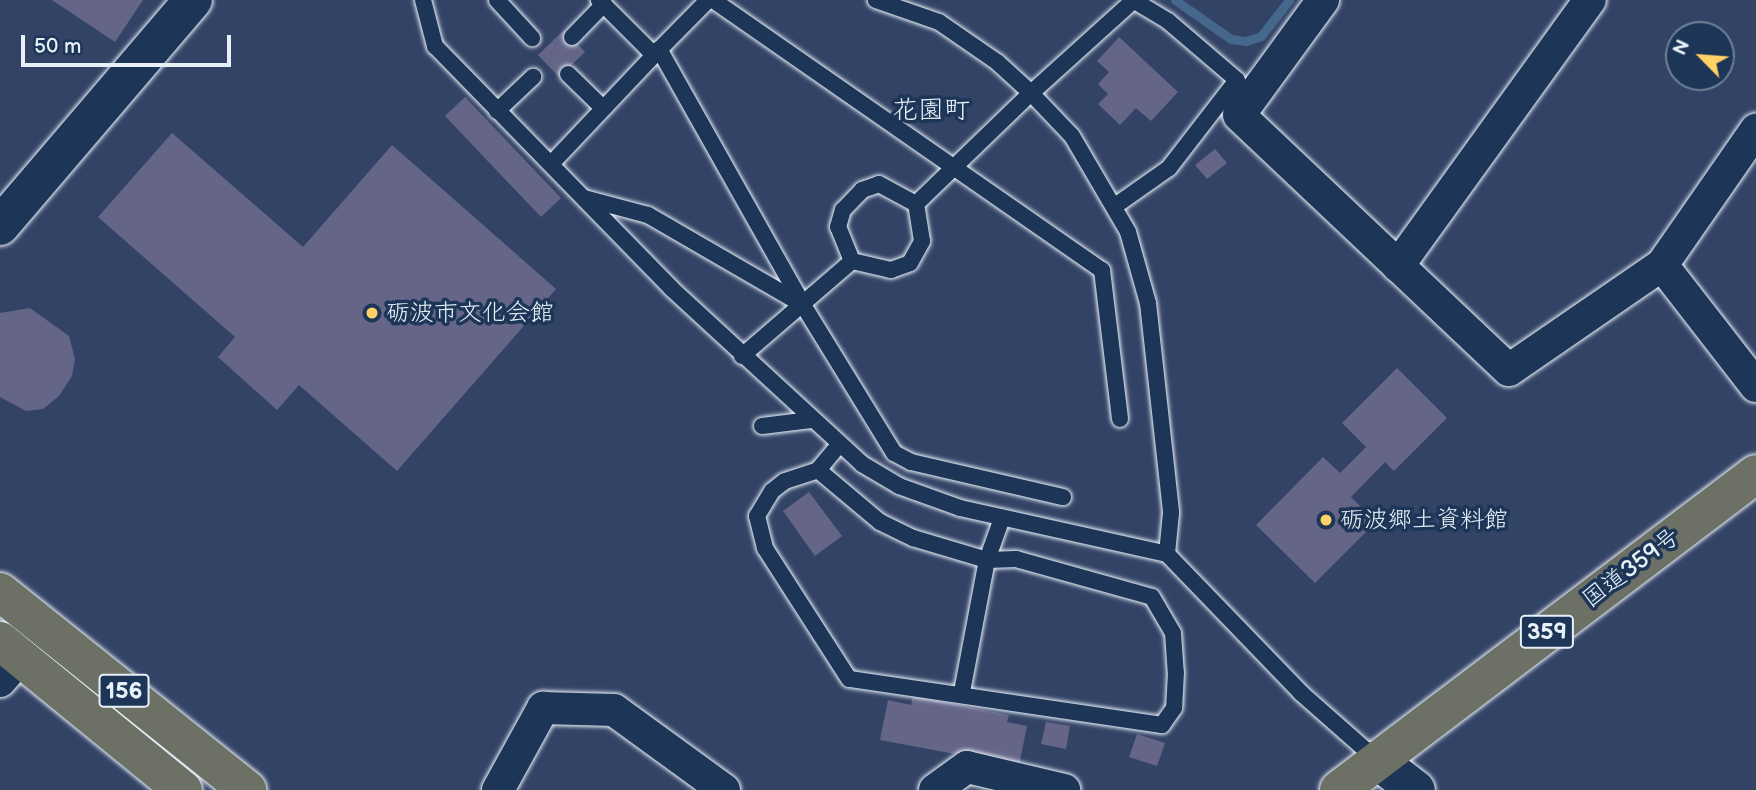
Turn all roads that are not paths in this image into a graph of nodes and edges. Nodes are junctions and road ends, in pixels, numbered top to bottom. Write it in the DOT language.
graph roads {
  1 [pos="193,0"];
  2 [pos="423,0"];
  3 [pos="496,0"];
  4 [pos="710,0"];
  5 [pos="876,0"];
  6 [pos="1133,0"];
  7 [pos="1323,0"];
  8 [pos="1590,0"];
  9 [pos="601,2"];
  10 [pos="572,37"];
  11 [pos="532,38"];
  12 [pos="657,52"];
  13 [pos="568,74"];
  14 [pos="533,77"];
  15 [pos="1031,93"];
  16 [pos="603,108"];
  17 [pos="497,111"];
  18 [pos="1756,130"];
  19 [pos="551,164"];
  20 [pos="957,165"];
  21 [pos="582,197"];
  22 [pos="916,204"];
  23 [pos="1115,206"];
  24 [pos="0,226"];
  25 [pos="852,261"];
  26 [pos="1662,265"];
  27 [pos="1398,266"];
  28 [pos="803,305"];
  29 [pos="742,356"];
  30 [pos="1756,386"];
  31 [pos="1119,419"];
  32 [pos="811,420"];
  33 [pos="762,426"];
  34 [pos="839,445"];
  35 [pos="818,470"];
  36 [pos="1756,474"];
  37 [pos="1063,497"];
  38 [pos="1002,518"];
  39 [pos="1167,554"];
  40 [pos="987,560"];
  41 [pos="0,592"];
  42 [pos="7,660"];
  43 [pos="962,692"];
  44 [pos="1377,760"];
  45 [pos="183,790"];
  46 [pos="247,790"];
  47 [pos="498,790"];
  48 [pos="724,790"];
  49 [pos="935,790"];
  50 [pos="1064,790"];
  51 [pos="1339,790"];
  52 [pos="1416,790"];
  1 -- 24 [label="street"];
  2 -- 17 [label="lane"];
  3 -- 11 [label="lane"];
  4 -- 12 [label="lane"];
  4 -- 20 [label="lane"];
  5 -- 15 [label="lane"];
  6 -- 15 [label="lane"];
  6 -- 23 [label="lane"];
  7 -- 27 [label="street"];
  8 -- 27 [label="street"];
  9 -- 10 [label="lane"];
  9 -- 12 [label="lane"];
  12 -- 16 [label="lane"];
  12 -- 28 [label="lane"];
  13 -- 16 [label="lane"];
  14 -- 17 [label="lane"];
  15 -- 20 [label="lane"];
  15 -- 23 [label="lane"];
  16 -- 19 [label="lane"];
  17 -- 19 [label="lane"];
  18 -- 26 [label="street"];
  19 -- 21 [label="lane"];
  20 -- 22 [label="lane"];
  20 -- 31 [label="lane"];
  21 -- 28 [label="lane"];
  21 -- 29 [label="lane"];
  22 -- 25 [label="lane"];
  22 -- 25 [label="lane"];
  23 -- 39 [label="lane"];
  25 -- 28 [label="lane"];
  26 -- 27 [label="street"];
  26 -- 30 [label="street"];
  28 -- 29 [label="lane"];
  28 -- 37 [label="lane"];
  29 -- 32 [label="lane"];
  32 -- 33 [label="lane"];
  32 -- 34 [label="lane"];
  34 -- 35 [label="lane"];
  34 -- 38 [label="lane"];
  35 -- 40 [label="lane"];
  35 -- 43 [label="lane"];
  36 -- 44 [label="highway, 国道359号 / 359"];
  38 -- 39 [label="lane"];
  38 -- 40 [label="lane"];
  39 -- 44 [label="lane"];
  40 -- 43 [label="lane"];
  40 -- 43 [label="lane"];
  41 -- 46 [label="highway, 156"];
  42 -- 45 [label="highway, 156"];
  44 -- 51 [label="highway, 国道359号 / 359"];
  44 -- 52 [label="street"];
  47 -- 48 [label="street"];
  49 -- 50 [label="street"];
}
